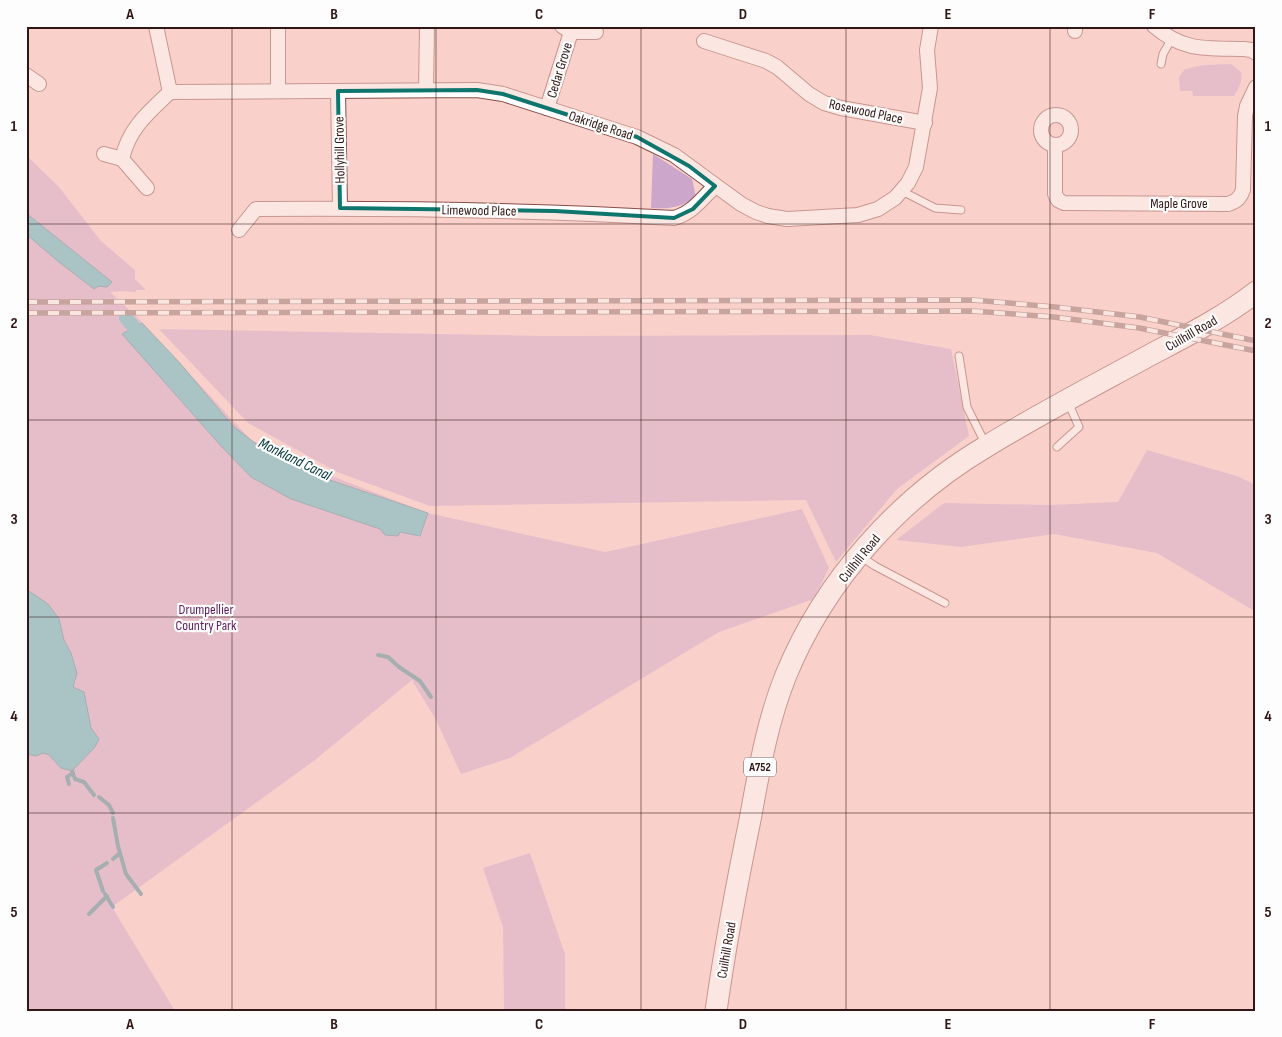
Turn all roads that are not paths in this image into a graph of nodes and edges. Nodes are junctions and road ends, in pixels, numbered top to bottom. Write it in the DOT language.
graph roads {
  1 [pos="156,26"];
  2 [pos="278,26"];
  3 [pos="427,26"];
  4 [pos="931,26"];
  5 [pos="1154,26"];
  6 [pos="567,29"];
  7 [pos="596,32"];
  8 [pos="1171,40"];
  9 [pos="704,41"];
  10 [pos="1256,53"];
  11 [pos="1160,64"];
  12 [pos="26,75"];
  13 [pos="39,84"];
  14 [pos="1256,86"];
  15 [pos="426,90"];
  16 [pos="338,91"];
  17 [pos="170,92"];
  18 [pos="278,92"];
  19 [pos="547,108"];
  20 [pos="925,123"];
  21 [pos="1055,145"];
  22 [pos="104,154"];
  23 [pos="122,159"];
  24 [pos="715,186"];
  25 [pos="147,188"];
  26 [pos="902,190"];
  27 [pos="340,208"];
  28 [pos="961,210"];
  29 [pos="239,230"];
  30 [pos="1256,292"];
  31 [pos="960,356"];
  32 [pos="1068,400"];
  33 [pos="986,446"];
  34 [pos="1056,447"];
  35 [pos="859,556"];
  36 [pos="945,603"];
  37 [pos="716,1011"];
  1 -- 17 [label="street"];
  2 -- 18 [label="street"];
  3 -- 15 [label="street"];
  4 -- 20 [label="street, Oakridge Road"];
  5 -- 8 [label="street"];
  6 -- 7 [label="street, Cedar Grove"];
  6 -- 19 [label="street, Cedar Grove"];
  8 -- 10 [label="street"];
  8 -- 11 [label="lane"];
  9 -- 20 [label="street, Rosewood Place"];
  12 -- 13 [label="street"];
  14 -- 21 [label="street, Maple Grove"];
  15 -- 16 [label="street, Oakridge Road"];
  15 -- 19 [label="street, Oakridge Road"];
  16 -- 18 [label="street, Oakridge Road"];
  16 -- 27 [label="street, Hollyhill Grove"];
  17 -- 18 [label="street, Oakridge Road"];
  17 -- 23 [label="street"];
  19 -- 24 [label="street, Oakridge Road"];
  20 -- 26 [label="street, Oakridge Road"];
  22 -- 23 [label="street"];
  23 -- 25 [label="street"];
  24 -- 26 [label="street, Oakridge Road"];
  24 -- 27 [label="street, Limewood Place"];
  26 -- 28 [label="lane"];
  27 -- 29 [label="street, Limewood Place"];
  30 -- 32 [label="main road, Cuilhill Road / A752"];
  31 -- 33 [label="lane"];
  32 -- 33 [label="main road, Cuilhill Road / A752"];
  32 -- 34 [label="lane"];
  33 -- 35 [label="main road, Cuilhill Road / A752"];
  35 -- 36 [label="lane"];
  35 -- 37 [label="main road, Cuilhill Road / A752"];
}
